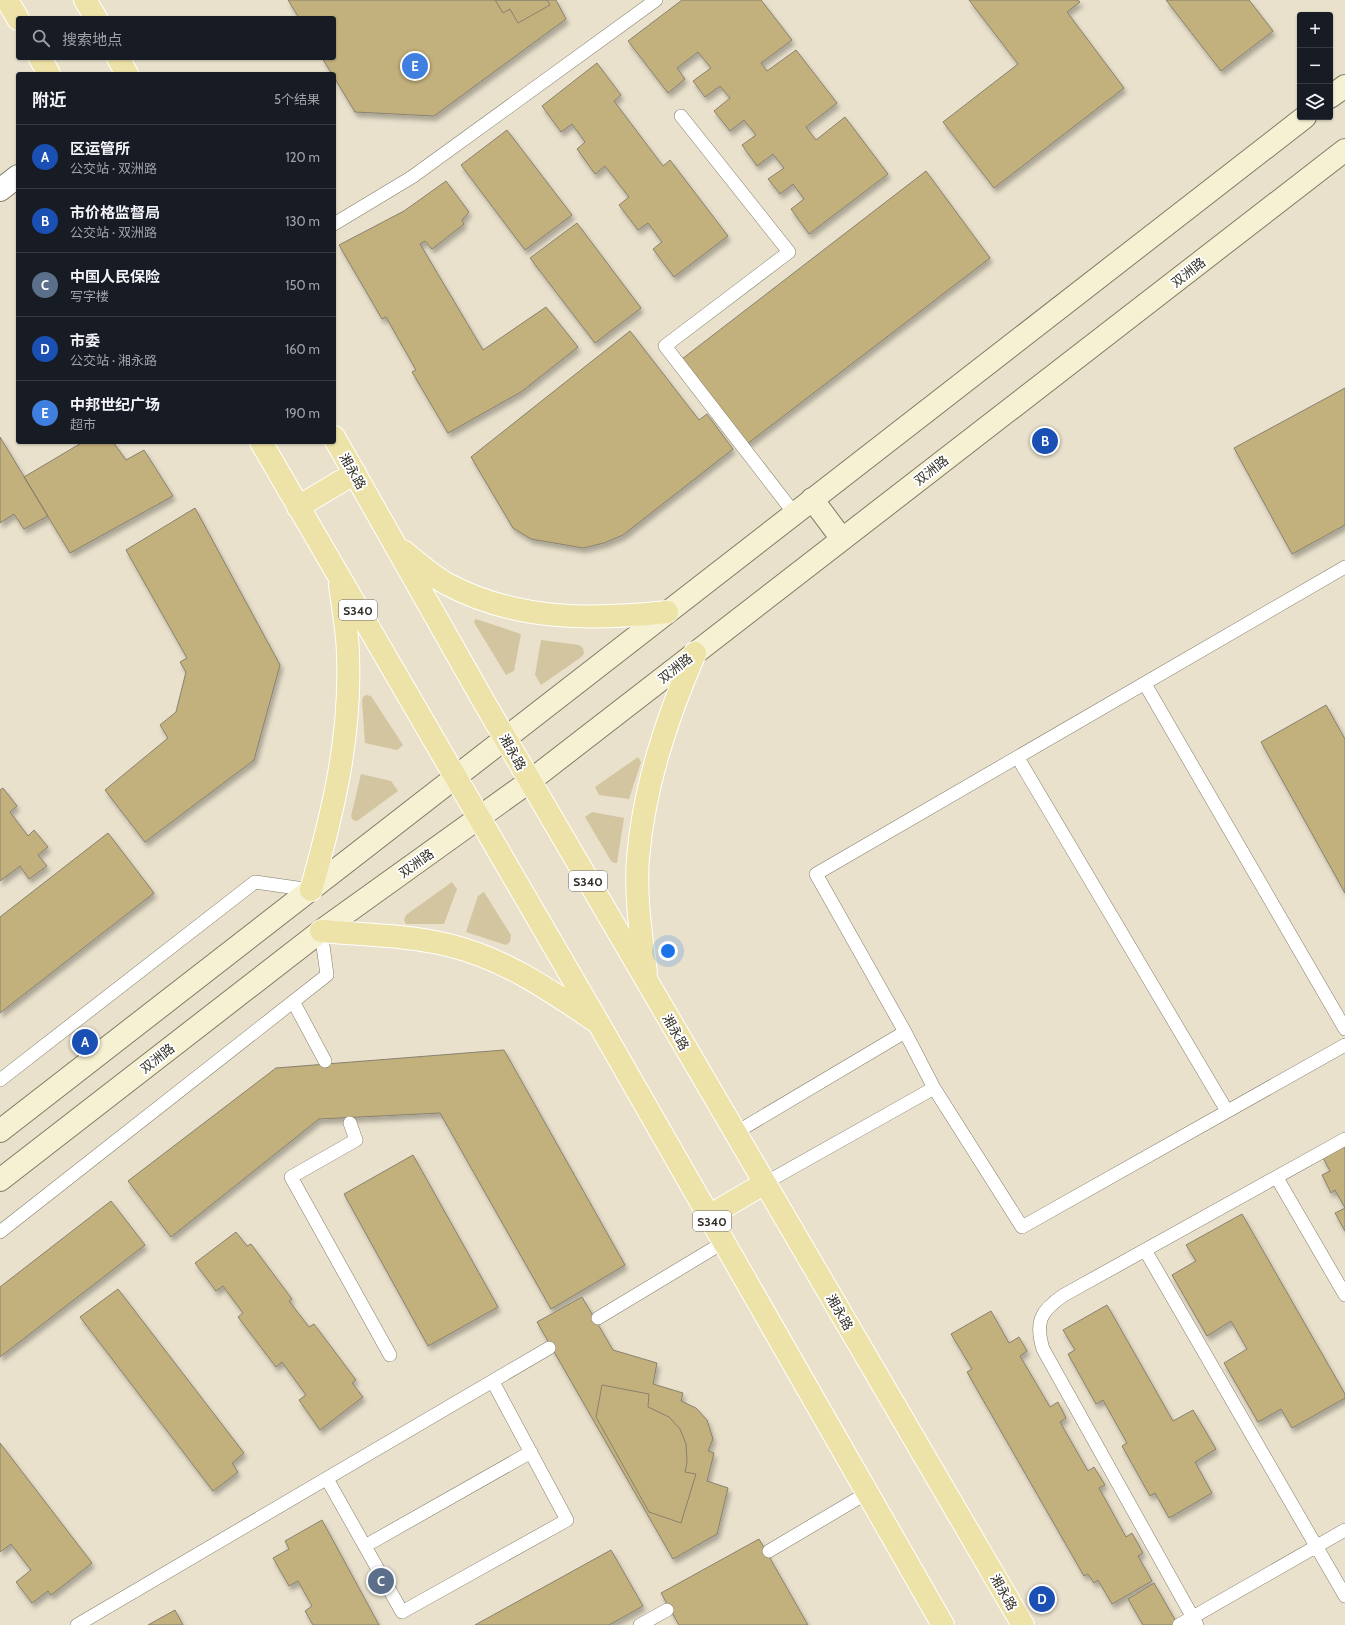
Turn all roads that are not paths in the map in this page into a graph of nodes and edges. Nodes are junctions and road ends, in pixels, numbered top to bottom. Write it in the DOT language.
graph roads {
  1 [pos="7,0"];
  2 [pos="85,0"];
  3 [pos="656,0"];
  4 [pos="16,16"];
  5 [pos="95,16"];
  6 [pos="41,60"];
  7 [pos="119,60"];
  8 [pos="49,72"];
  9 [pos="127,72"];
  10 [pos="1345,86"];
  11 [pos="1333,95"];
  12 [pos="681,116"];
  13 [pos="1301,120"];
  14 [pos="1345,150"];
  15 [pos="16,178"];
  16 [pos="0,190"];
  17 [pos="336,223"];
  18 [pos="336,440"];
  19 [pos="262,444"];
  20 [pos="355,473"];
  21 [pos="812,499"];
  22 [pos="298,506"];
  23 [pos="794,513"];
  24 [pos="842,539"];
  25 [pos="397,547"];
  26 [pos="1345,568"];
  27 [pos="339,578"];
  28 [pos="667,612"];
  29 [pos="695,653"];
  30 [pos="1145,684"];
  31 [pos="506,739"];
  32 [pos="1018,758"];
  33 [pos="456,777"];
  34 [pos="530,781"];
  35 [pos="479,818"];
  36 [pos="312,890"];
  37 [pos="321,931"];
  38 [pos="647,982"];
  39 [pos="294,1003"];
  40 [pos="599,1024"];
  41 [pos="1345,1029"];
  42 [pos="905,1032"];
  43 [pos="1345,1044"];
  44 [pos="325,1061"];
  45 [pos="0,1080"];
  46 [pos="934,1088"];
  47 [pos="1228,1111"];
  48 [pos="350,1123"];
  49 [pos="0,1131"];
  50 [pos="735,1133"];
  51 [pos="1345,1140"];
  52 [pos="1277,1178"];
  53 [pos="0,1180"];
  54 [pos="765,1183"];
  55 [pos="709,1216"];
  56 [pos="0,1232"];
  57 [pos="724,1242"];
  58 [pos="1145,1250"];
  59 [pos="1345,1296"];
  60 [pos="598,1318"];
  61 [pos="549,1348"];
  62 [pos="390,1355"];
  63 [pos="493,1382"];
  64 [pos="531,1452"];
  65 [pos="327,1479"];
  66 [pos="868,1493"];
  67 [pos="1345,1530"];
  68 [pos="365,1546"];
  69 [pos="1316,1546"];
  70 [pos="770,1551"];
  71 [pos="1345,1596"];
  72 [pos="667,1610"];
  73 [pos="1195,1621"];
  74 [pos="77,1625"];
  75 [pos="640,1625"];
  76 [pos="943,1625"];
  77 [pos="1023,1625"];
  78 [pos="1179,1625"];
  1 -- 4 [label="main road"];
  2 -- 5 [label="main road"];
  3 -- 17 [label="lane"];
  6 -- 8 [label="main road"];
  7 -- 9 [label="main road"];
  10 -- 11 [label="main road"];
  12 -- 23 [label="lane"];
  13 -- 21 [label="main road"];
  14 -- 24 [label="main road, 双洲路"];
  15 -- 16 [label="street"];
  18 -- 20 [label="main road, 湘永路 / S340"];
  19 -- 22 [label="main road, S340"];
  20 -- 22 [label="main road"];
  20 -- 25 [label="main road, 湘永路 / S340"];
  21 -- 23 [label="main road"];
  21 -- 24 [label="main road"];
  22 -- 27 [label="main road, S340"];
  23 -- 28 [label="main road"];
  24 -- 29 [label="main road, 双洲路"];
  25 -- 28 [label="main road"];
  25 -- 31 [label="main road, 湘永路 / S340"];
  26 -- 30 [label="lane"];
  27 -- 33 [label="main road, S340"];
  27 -- 36 [label="main road"];
  28 -- 31 [label="main road"];
  29 -- 34 [label="main road, 双洲路"];
  29 -- 38 [label="main road"];
  30 -- 32 [label="lane"];
  30 -- 41 [label="lane"];
  31 -- 33 [label="main road"];
  31 -- 34 [label="main road, 湘永路 / S340"];
  32 -- 42 [label="lane"];
  32 -- 47 [label="lane"];
  33 -- 35 [label="main road, S340"];
  33 -- 36 [label="main road"];
  34 -- 35 [label="main road, 双洲路"];
  34 -- 38 [label="main road, 湘永路 / S340"];
  35 -- 37 [label="main road, 双洲路"];
  35 -- 40 [label="main road, S340"];
  36 -- 45 [label="lane"];
  36 -- 49 [label="main road"];
  37 -- 39 [label="lane"];
  37 -- 40 [label="main road"];
  37 -- 53 [label="main road, 双洲路"];
  38 -- 50 [label="main road, 湘永路 / S340"];
  39 -- 44 [label="lane"];
  39 -- 56 [label="lane"];
  40 -- 55 [label="main road, S340"];
  42 -- 46 [label="lane"];
  42 -- 50 [label="lane"];
  43 -- 47 [label="lane"];
  46 -- 47 [label="lane"];
  46 -- 54 [label="lane"];
  48 -- 62 [label="lane"];
  50 -- 54 [label="main road, 湘永路 / S340"];
  51 -- 52 [label="lane"];
  52 -- 58 [label="lane"];
  52 -- 59 [label="lane"];
  54 -- 55 [label="main road"];
  54 -- 77 [label="main road, 湘永路 / S340"];
  55 -- 57 [label="main road, S340"];
  57 -- 60 [label="lane"];
  57 -- 66 [label="main road, S340"];
  58 -- 69 [label="lane"];
  58 -- 73 [label="lane"];
  61 -- 63 [label="lane"];
  63 -- 64 [label="lane"];
  63 -- 65 [label="lane"];
  64 -- 68 [label="lane"];
  64 -- 68 [label="lane"];
  65 -- 68 [label="lane"];
  65 -- 74 [label="lane"];
  66 -- 70 [label="lane"];
  66 -- 76 [label="main road, S340"];
  67 -- 69 [label="lane"];
  69 -- 71 [label="lane"];
  69 -- 73 [label="lane"];
  72 -- 75 [label="lane"];
  73 -- 78 [label="lane"];
}
